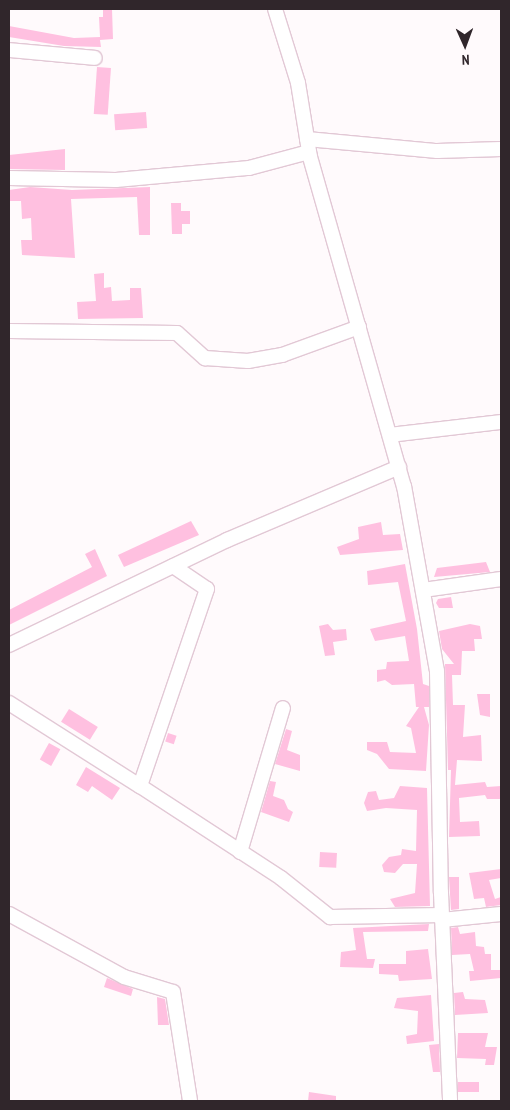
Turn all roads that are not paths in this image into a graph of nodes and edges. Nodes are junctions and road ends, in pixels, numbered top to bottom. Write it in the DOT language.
graph roads {
  1 [pos="275,9"];
  2 [pos="9,50"];
  3 [pos="95,58"];
  4 [pos="308,146"];
  5 [pos="501,149"];
  6 [pos="9,178"];
  7 [pos="359,327"];
  8 [pos="9,331"];
  9 [pos="501,422"];
  10 [pos="390,435"];
  11 [pos="399,467"];
  12 [pos="173,566"];
  13 [pos="501,579"];
  14 [pos="423,590"];
  15 [pos="9,645"];
  16 [pos="9,703"];
  17 [pos="283,708"];
  18 [pos="140,786"];
  19 [pos="240,852"];
  20 [pos="9,914"];
  21 [pos="501,914"];
  22 [pos="442,917"];
  23 [pos="190,1101"];
  24 [pos="450,1101"];
  1 -- 4 [label="street"];
  2 -- 3 [label="street"];
  4 -- 5 [label="street"];
  4 -- 6 [label="street"];
  4 -- 7 [label="street"];
  7 -- 8 [label="street"];
  7 -- 10 [label="street"];
  9 -- 10 [label="street"];
  10 -- 11 [label="street"];
  11 -- 12 [label="street"];
  11 -- 14 [label="street"];
  12 -- 15 [label="street"];
  12 -- 18 [label="street"];
  13 -- 14 [label="street"];
  14 -- 22 [label="street"];
  16 -- 18 [label="street"];
  17 -- 19 [label="street"];
  18 -- 19 [label="street"];
  19 -- 22 [label="street"];
  20 -- 23 [label="street"];
  21 -- 22 [label="street"];
  22 -- 24 [label="street"];
}
